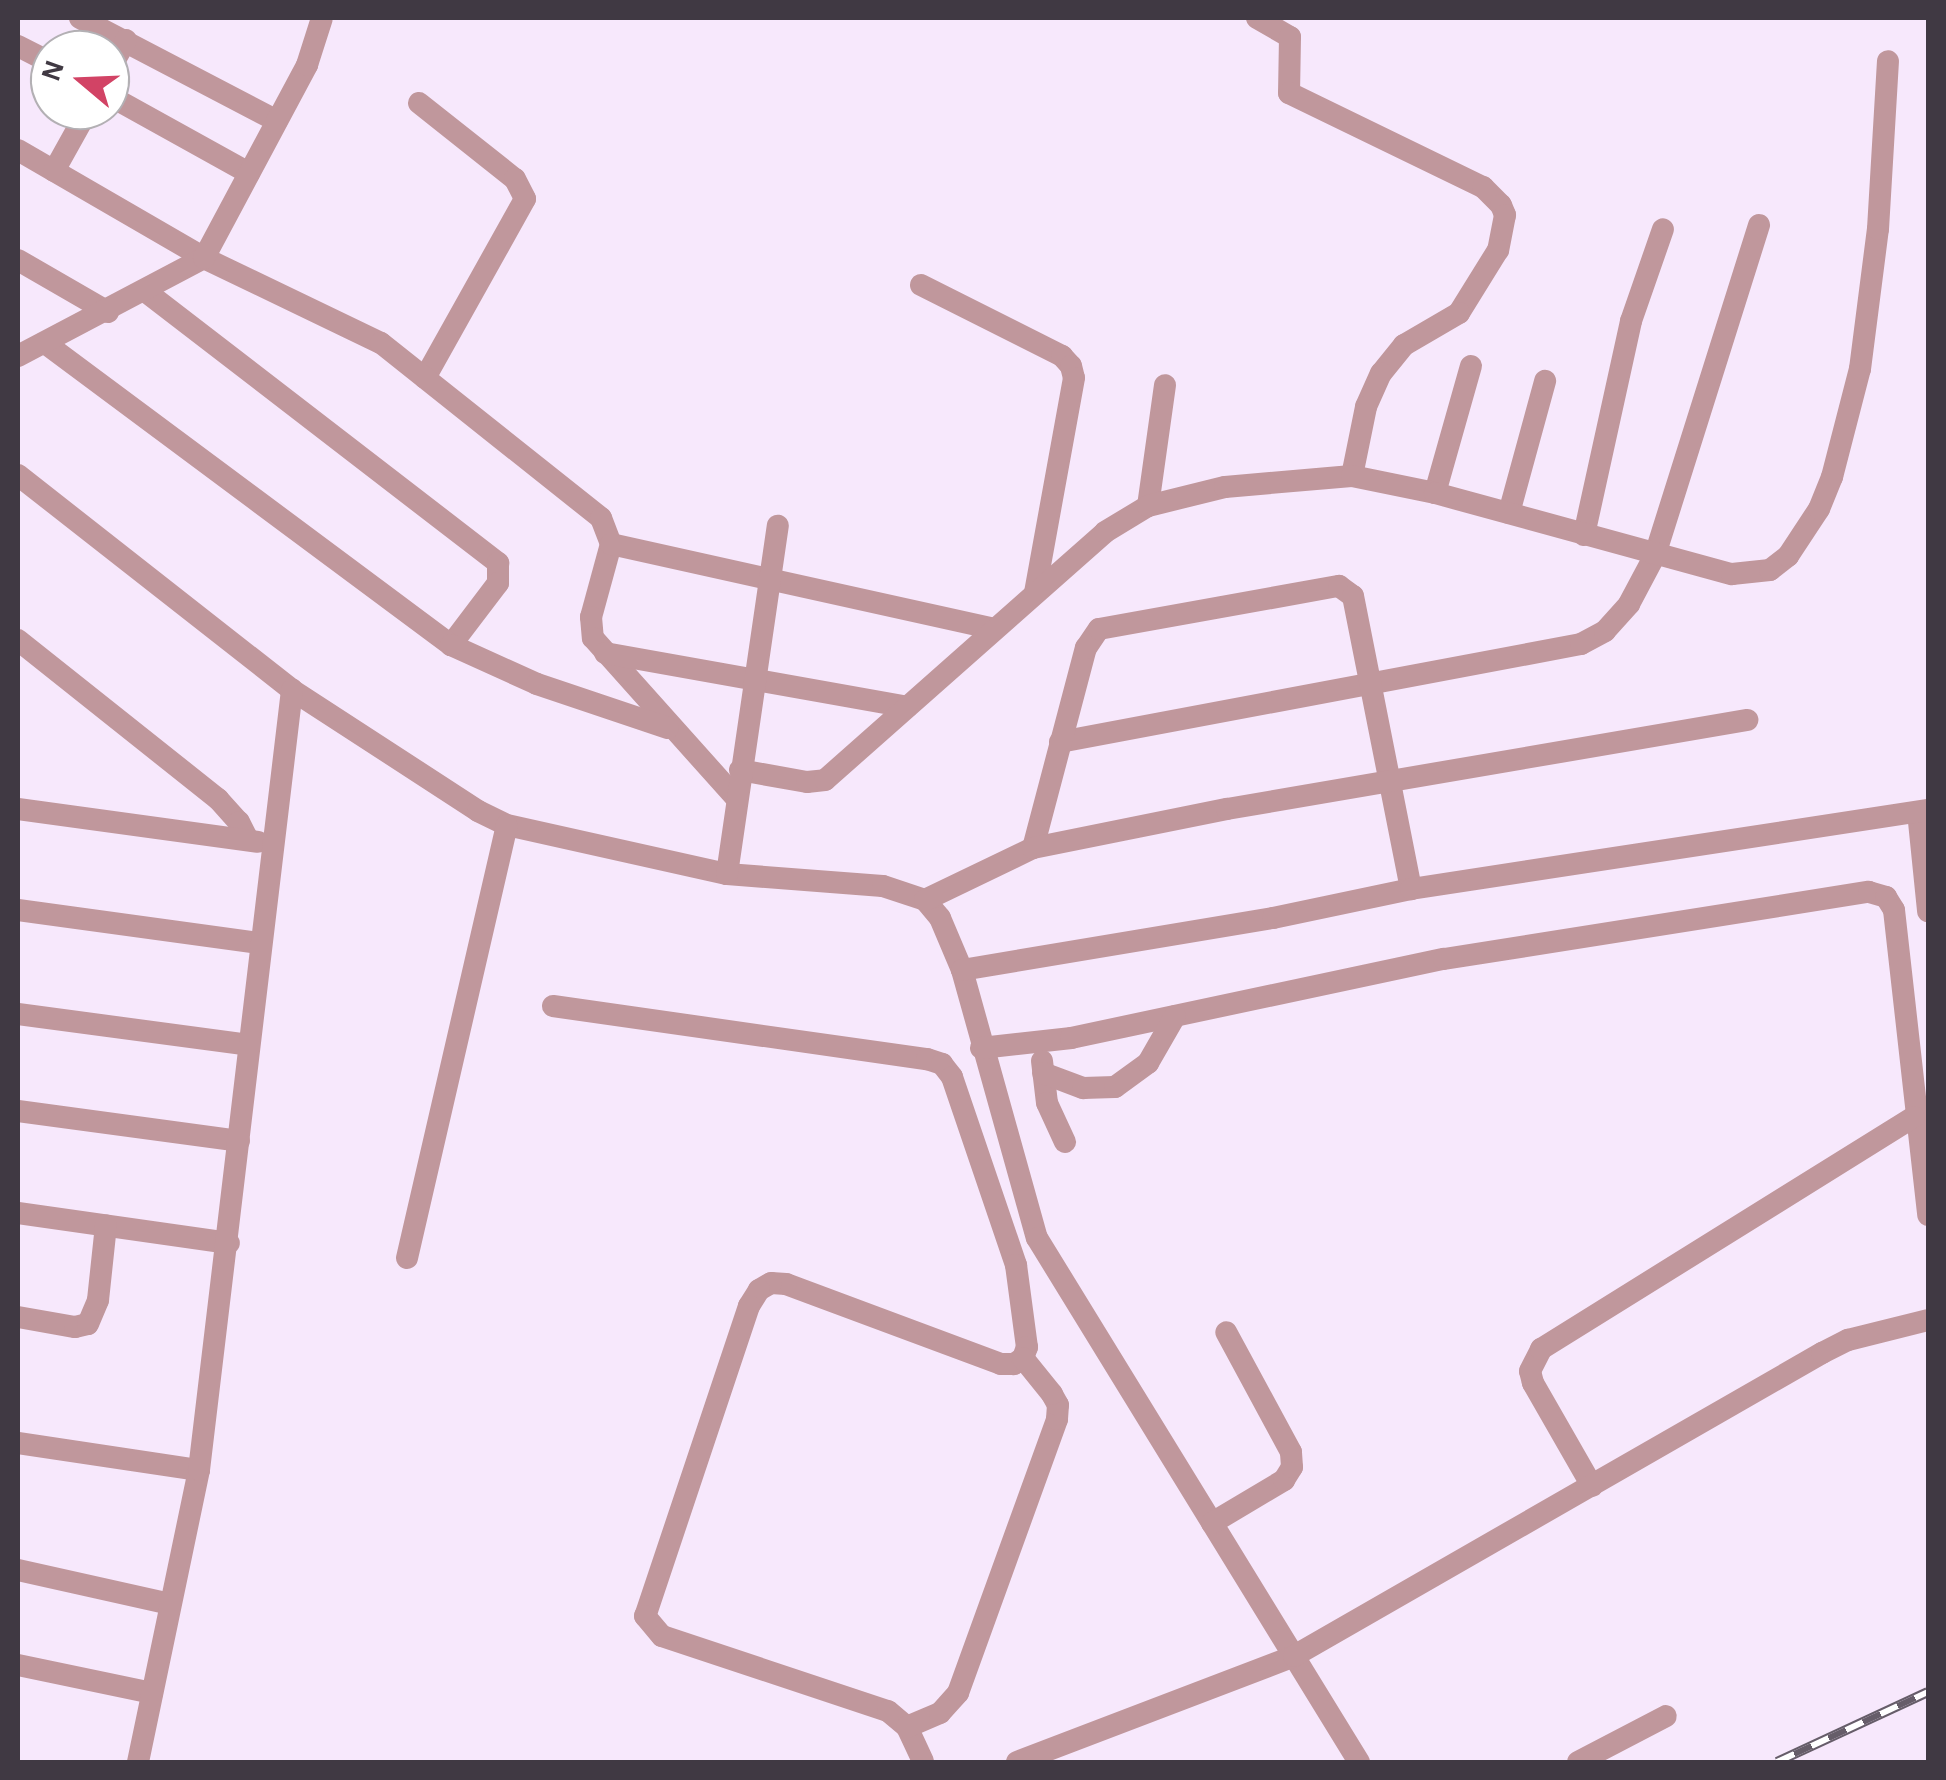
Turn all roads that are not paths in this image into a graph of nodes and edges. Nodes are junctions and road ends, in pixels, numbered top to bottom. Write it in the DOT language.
graph roads {
  1 [pos="80,18"];
  2 [pos="322,18"];
  3 [pos="1257,18"];
  4 [pos="105,30"];
  5 [pos="130,42"];
  6 [pos="1888,62"];
  7 [pos="419,103"];
  8 [pos="130,107"];
  9 [pos="277,121"];
  10 [pos="77,130"];
  11 [pos="18,150"];
  12 [pos="54,171"];
  13 [pos="250,173"];
  14 [pos="1759,225"];
  15 [pos="1663,230"];
  16 [pos="204,258"];
  17 [pos="18,260"];
  18 [pos="921,285"];
  19 [pos="145,291"];
  20 [pos="108,312"];
  21 [pos="46,342"];
  22 [pos="18,356"];
  23 [pos="1471,366"];
  24 [pos="424,378"];
  25 [pos="1545,380"];
  26 [pos="1165,385"];
  27 [pos="18,475"];
  28 [pos="1352,476"];
  29 [pos="1435,493"];
  30 [pos="1148,506"];
  31 [pos="1509,513"];
  32 [pos="778,526"];
  33 [pos="1584,534"];
  34 [pos="611,544"];
  35 [pos="1655,555"];
  36 [pos="770,579"];
  37 [pos="1035,594"];
  38 [pos="994,629"];
  39 [pos="18,640"];
  40 [pos="451,645"];
  41 [pos="605,653"];
  42 [pos="755,677"];
  43 [pos="1371,686"];
  44 [pos="292,690"];
  45 [pos="907,707"];
  46 [pos="1747,720"];
  47 [pos="672,729"];
  48 [pos="1060,742"];
  49 [pos="740,770"];
  50 [pos="1389,784"];
  51 [pos="736,798"];
  52 [pos="18,808"];
  53 [pos="1923,811"];
  54 [pos="508,825"];
  55 [pos="260,842"];
  56 [pos="1033,848"];
  57 [pos="729,858"];
  58 [pos="1411,888"];
  59 [pos="925,900"];
  60 [pos="18,910"];
  61 [pos="1928,911"];
  62 [pos="260,943"];
  63 [pos="962,970"];
  64 [pos="553,1006"];
  65 [pos="18,1014"];
  66 [pos="1175,1016"];
  67 [pos="1042,1042"];
  68 [pos="249,1045"];
  69 [pos="980,1048"];
  70 [pos="1043,1073"];
  71 [pos="18,1111"];
  72 [pos="1914,1117"];
  73 [pos="239,1141"];
  74 [pos="1066,1142"];
  75 [pos="18,1213"];
  76 [pos="1928,1215"];
  77 [pos="106,1226"];
  78 [pos="229,1242"];
  79 [pos="407,1258"];
  80 [pos="18,1318"];
  81 [pos="1928,1320"];
  82 [pos="1226,1332"];
  83 [pos="1023,1358"];
  84 [pos="18,1443"];
  85 [pos="199,1470"];
  86 [pos="1592,1486"];
  87 [pos="1212,1523"];
  88 [pos="18,1570"];
  89 [pos="170,1604"];
  90 [pos="1294,1656"];
  91 [pos="18,1664"];
  92 [pos="152,1693"];
  93 [pos="1666,1716"];
  94 [pos="906,1728"];
  95 [pos="138,1762"];
  96 [pos="923,1762"];
  97 [pos="1016,1762"];
  98 [pos="1359,1762"];
  99 [pos="1578,1762"];
  1 -- 4 [label="street"];
  2 -- 9 [label="street"];
  3 -- 28 [label="street"];
  5 -- 9 [label="street"];
  6 -- 35 [label="street"];
  7 -- 24 [label="street"];
  8 -- 13 [label="street"];
  9 -- 13 [label="street"];
  10 -- 12 [label="street"];
  11 -- 12 [label="street"];
  12 -- 16 [label="street"];
  13 -- 16 [label="street"];
  14 -- 35 [label="street"];
  15 -- 33 [label="street"];
  16 -- 19 [label="street"];
  16 -- 24 [label="street"];
  17 -- 20 [label="street"];
  18 -- 37 [label="street"];
  19 -- 20 [label="street"];
  19 -- 40 [label="street"];
  20 -- 21 [label="street"];
  21 -- 22 [label="street"];
  21 -- 40 [label="street"];
  23 -- 29 [label="street"];
  24 -- 34 [label="street"];
  25 -- 31 [label="street"];
  26 -- 30 [label="street"];
  27 -- 44 [label="street"];
  28 -- 29 [label="street"];
  28 -- 30 [label="street"];
  29 -- 31 [label="street"];
  30 -- 37 [label="street"];
  31 -- 33 [label="street"];
  32 -- 36 [label="street"];
  33 -- 35 [label="street"];
  34 -- 36 [label="street"];
  34 -- 41 [label="street"];
  35 -- 43 [label="street"];
  36 -- 38 [label="street"];
  36 -- 42 [label="street"];
  37 -- 38 [label="street"];
  38 -- 45 [label="street"];
  39 -- 55 [label="street"];
  40 -- 47 [label="street"];
  41 -- 42 [label="street"];
  41 -- 47 [label="street"];
  42 -- 45 [label="street"];
  42 -- 49 [label="street"];
  43 -- 48 [label="street"];
  43 -- 48 [label="street"];
  43 -- 50 [label="street"];
  44 -- 54 [label="street"];
  44 -- 55 [label="street"];
  45 -- 49 [label="street"];
  46 -- 50 [label="street"];
  47 -- 51 [label="street"];
  48 -- 56 [label="street"];
  49 -- 51 [label="street"];
  50 -- 56 [label="street"];
  50 -- 58 [label="street"];
  51 -- 57 [label="street"];
  52 -- 55 [label="street"];
  53 -- 58 [label="street"];
  53 -- 61 [label="street"];
  54 -- 57 [label="street"];
  54 -- 79 [label="street"];
  55 -- 62 [label="street"];
  56 -- 59 [label="street"];
  57 -- 59 [label="street"];
  58 -- 63 [label="street"];
  59 -- 63 [label="street"];
  60 -- 62 [label="street"];
  62 -- 68 [label="street"];
  63 -- 69 [label="street"];
  64 -- 83 [label="street"];
  65 -- 68 [label="street"];
  66 -- 67 [label="street"];
  66 -- 70 [label="street"];
  66 -- 72 [label="street"];
  67 -- 69 [label="street"];
  67 -- 70 [label="street"];
  68 -- 73 [label="street"];
  69 -- 87 [label="street"];
  70 -- 74 [label="street"];
  71 -- 73 [label="street"];
  72 -- 76 [label="street"];
  72 -- 86 [label="street"];
  73 -- 78 [label="street"];
  75 -- 77 [label="street"];
  77 -- 78 [label="street"];
  77 -- 80 [label="street"];
  78 -- 85 [label="street"];
  81 -- 86 [label="street"];
  82 -- 87 [label="street"];
  83 -- 94 [label="street"];
  83 -- 94 [label="street"];
  84 -- 85 [label="street"];
  85 -- 89 [label="street"];
  86 -- 90 [label="street"];
  87 -- 90 [label="street"];
  88 -- 89 [label="street"];
  89 -- 92 [label="street"];
  90 -- 97 [label="street"];
  90 -- 98 [label="street"];
  91 -- 92 [label="street"];
  92 -- 95 [label="street"];
  93 -- 99 [label="street"];
  94 -- 96 [label="street"];
}
